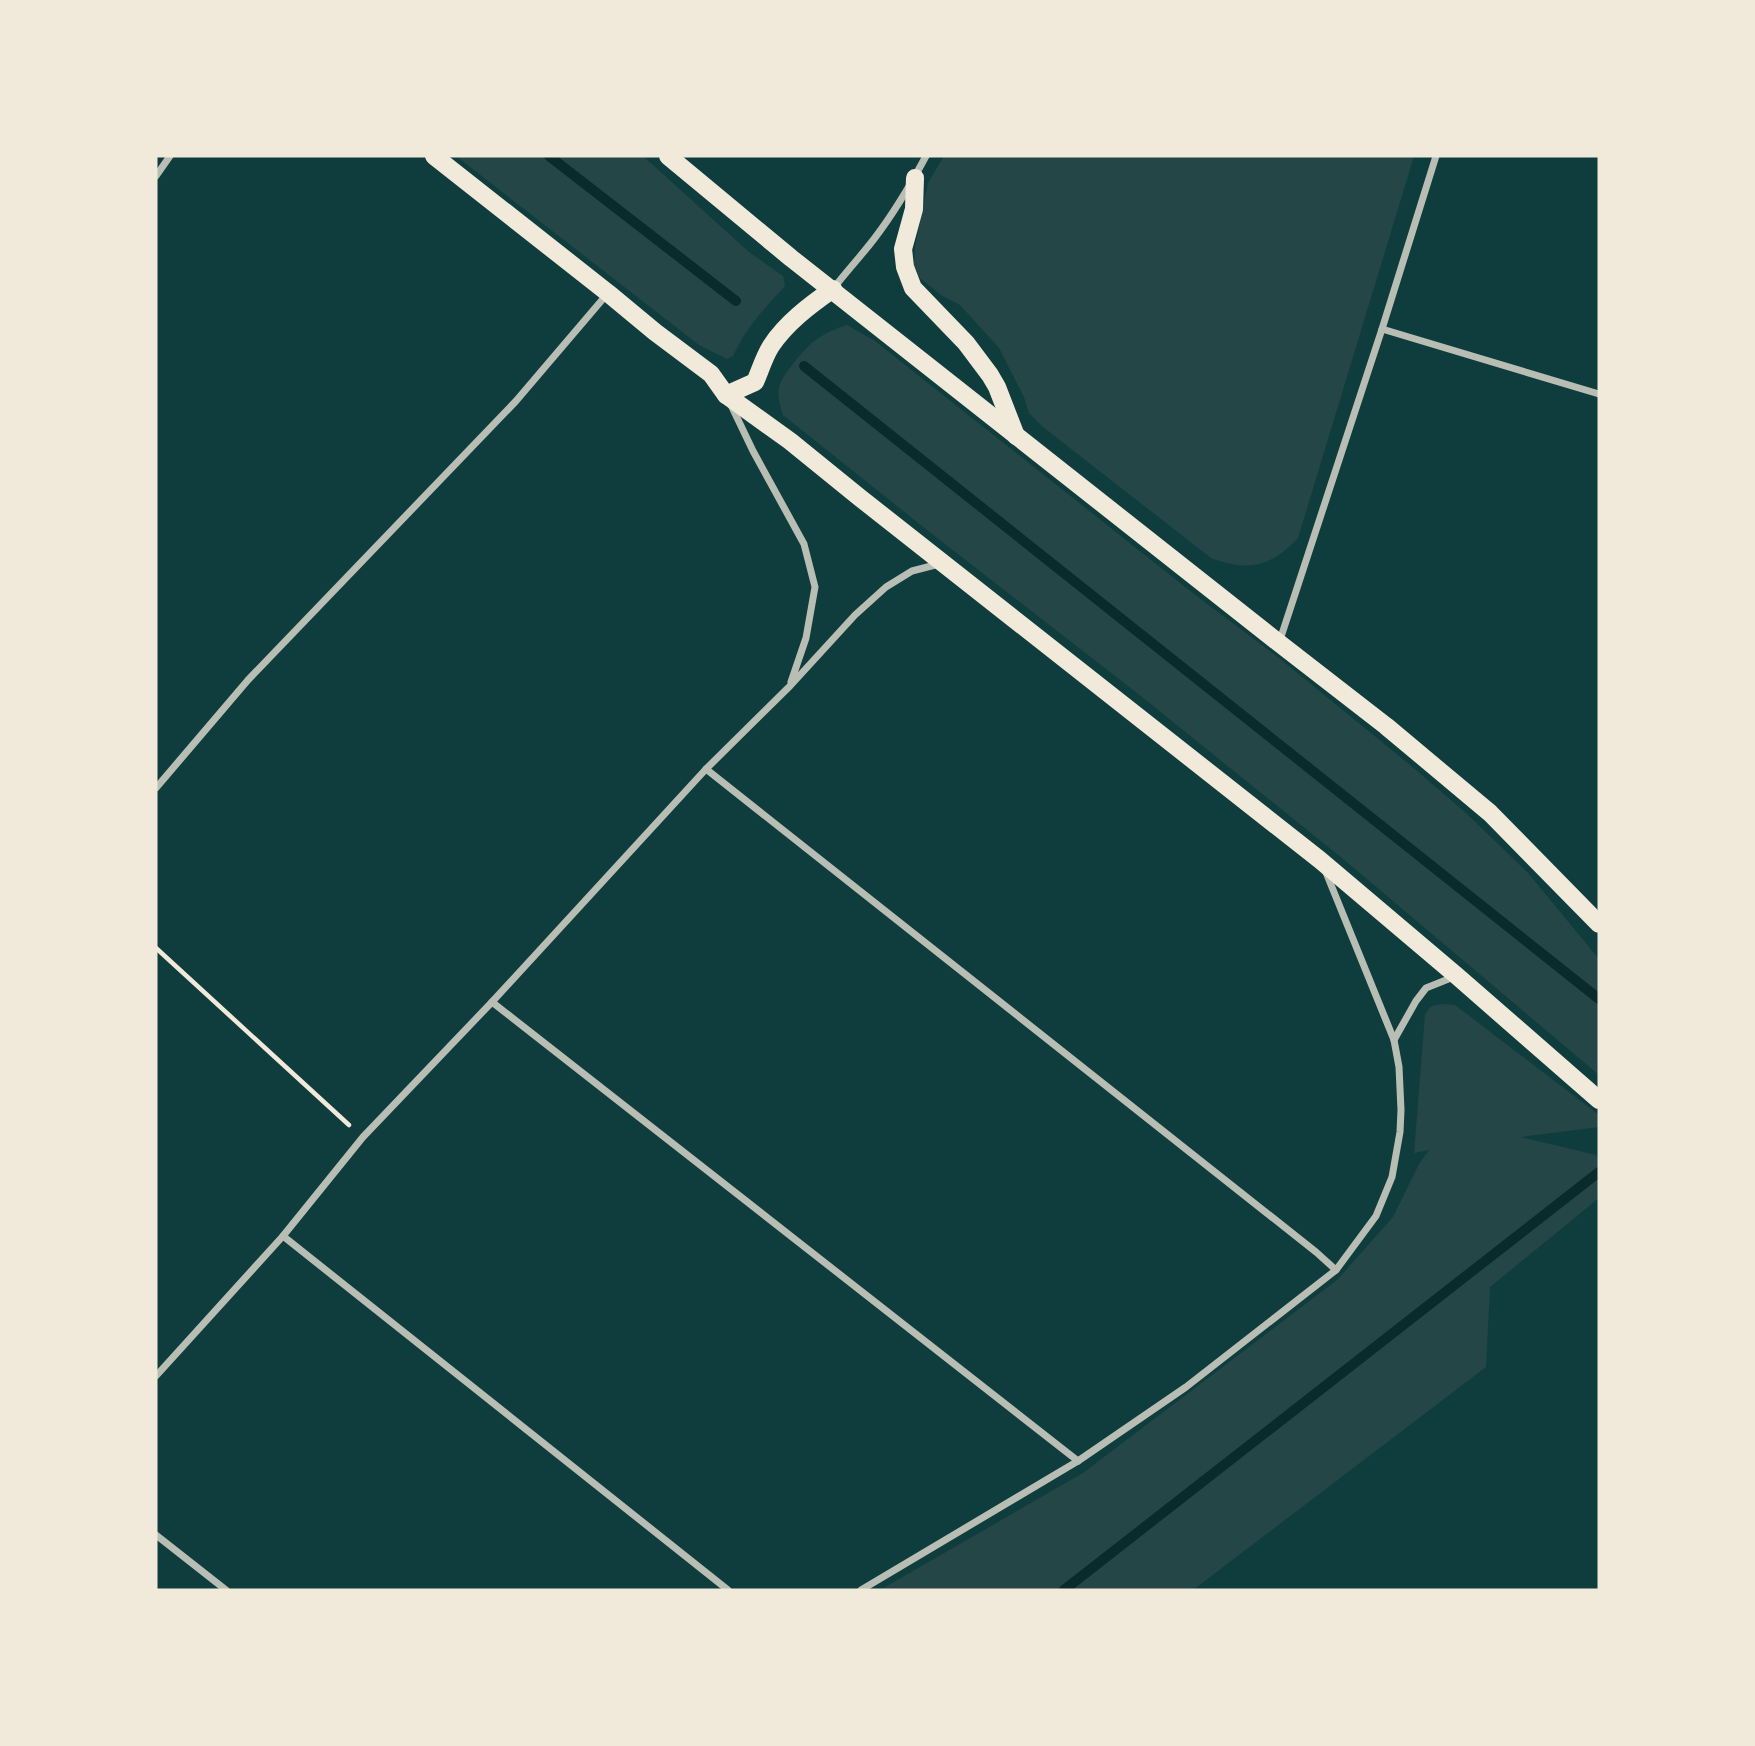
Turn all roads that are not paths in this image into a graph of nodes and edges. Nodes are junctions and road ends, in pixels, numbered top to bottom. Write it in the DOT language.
graph roads {
  1 [pos="170,156"];
  2 [pos="434,156"];
  3 [pos="668,156"];
  4 [pos="926,156"];
  5 [pos="1436,156"];
  6 [pos="156,176"];
  7 [pos="915,178"];
  8 [pos="833,289"];
  9 [pos="608,293"];
  10 [pos="1382,329"];
  11 [pos="726,394"];
  12 [pos="1599,394"];
  13 [pos="1016,436"];
  14 [pos="943,562"];
  15 [pos="1279,643"];
  16 [pos="790,686"];
  17 [pos="706,769"];
  18 [pos="156,788"];
  19 [pos="1320,860"];
  20 [pos="1599,924"];
  21 [pos="1457,976"];
  22 [pos="492,1002"];
  23 [pos="1394,1041"];
  24 [pos="1599,1100"];
  25 [pos="283,1236"];
  26 [pos="1336,1270"];
  27 [pos="156,1376"];
  28 [pos="1078,1461"];
  29 [pos="156,1535"];
  30 [pos="226,1590"];
  31 [pos="728,1590"];
  32 [pos="861,1590"];
  1 -- 6 [label="street"];
  2 -- 9 [label="main road"];
  3 -- 8 [label="main road"];
  4 -- 7 [label="street"];
  5 -- 10 [label="street"];
  7 -- 8 [label="street"];
  7 -- 13 [label="main road"];
  8 -- 11 [label="main road"];
  8 -- 13 [label="main road"];
  9 -- 11 [label="main road"];
  9 -- 18 [label="street"];
  10 -- 12 [label="street"];
  10 -- 15 [label="street"];
  11 -- 14 [label="main road"];
  11 -- 16 [label="street"];
  13 -- 15 [label="main road"];
  14 -- 16 [label="street"];
  14 -- 19 [label="main road"];
  15 -- 20 [label="main road"];
  16 -- 17 [label="street"];
  17 -- 22 [label="street"];
  17 -- 26 [label="street"];
  19 -- 21 [label="main road"];
  19 -- 23 [label="street"];
  21 -- 23 [label="street"];
  21 -- 24 [label="main road"];
  22 -- 25 [label="street"];
  22 -- 28 [label="street"];
  23 -- 26 [label="street"];
  25 -- 27 [label="street"];
  25 -- 31 [label="street"];
  26 -- 28 [label="street"];
  28 -- 32 [label="street"];
  29 -- 30 [label="street"];
}
